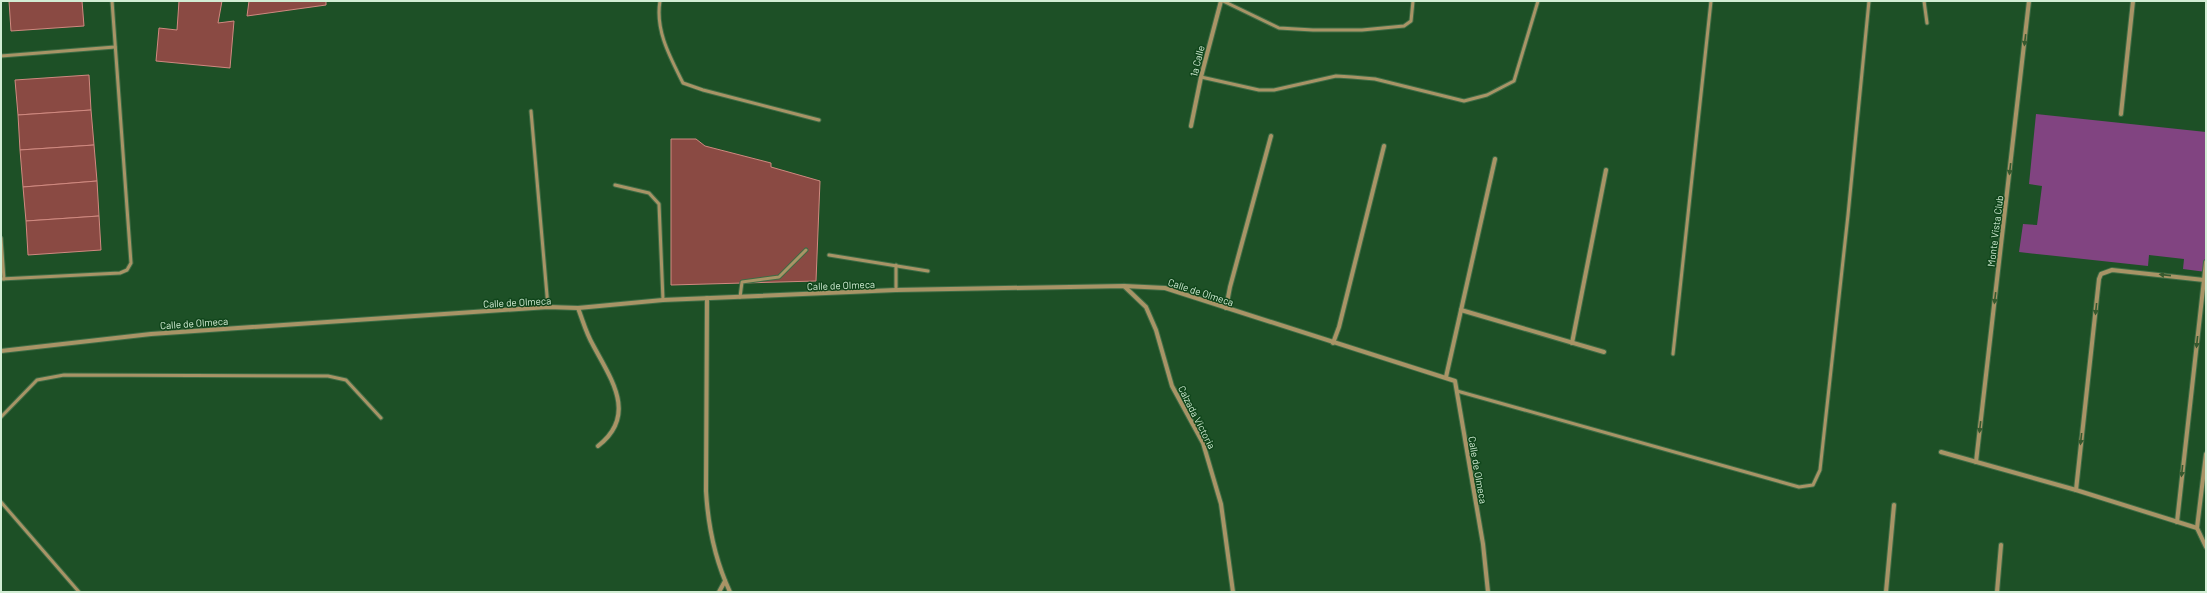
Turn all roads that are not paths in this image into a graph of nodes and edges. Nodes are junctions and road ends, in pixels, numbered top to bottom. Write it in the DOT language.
graph roads {
  1 [pos="112,1"];
  2 [pos="660,1"];
  3 [pos="1222,1"];
  4 [pos="1413,1"];
  5 [pos="1538,1"];
  6 [pos="1711,1"];
  7 [pos="1869,1"];
  8 [pos="1924,1"];
  9 [pos="2029,1"];
  10 [pos="2133,1"];
  11 [pos="1927,23"];
  12 [pos="115,47"];
  13 [pos="1,56"];
  14 [pos="1201,77"];
  15 [pos="531,111"];
  16 [pos="2121,114"];
  17 [pos="819,120"];
  18 [pos="1191,126"];
  19 [pos="1271,136"];
  20 [pos="1384,146"];
  21 [pos="1495,159"];
  22 [pos="1606,170"];
  23 [pos="615,185"];
  24 [pos="1,238"];
  25 [pos="806,250"];
  26 [pos="829,255"];
  27 [pos="2206,262"];
  28 [pos="896,265"];
  29 [pos="928,271"];
  30 [pos="2,279"];
  31 [pos="2204,280"];
  32 [pos="1124,286"];
  33 [pos="896,290"];
  34 [pos="740,297"];
  35 [pos="707,298"];
  36 [pos="663,300"];
  37 [pos="548,307"];
  38 [pos="578,308"];
  39 [pos="1226,308"];
  40 [pos="1461,310"];
  41 [pos="1333,342"];
  42 [pos="1572,343"];
  43 [pos="1,351"];
  44 [pos="1604,352"];
  45 [pos="1673,354"];
  46 [pos="1446,377"];
  47 [pos="1457,391"];
  48 [pos="1,417"];
  49 [pos="381,418"];
  50 [pos="598,446"];
  51 [pos="1941,452"];
  52 [pos="2206,454"];
  53 [pos="1976,462"];
  54 [pos="2076,490"];
  55 [pos="1,502"];
  56 [pos="1894,505"];
  57 [pos="2177,522"];
  58 [pos="2197,528"];
  59 [pos="2001,544"];
  60 [pos="2206,547"];
  61 [pos="725,581"];
  62 [pos="79,592"];
  63 [pos="719,592"];
  64 [pos="730,592"];
  65 [pos="1233,592"];
  66 [pos="1488,592"];
  67 [pos="1886,592"];
  68 [pos="1997,592"];
  1 -- 12 [label="lane"];
  2 -- 17 [label="lane"];
  3 -- 4 [label="lane"];
  3 -- 14 [label="street, 1a Calle"];
  5 -- 14 [label="lane"];
  6 -- 45 [label="lane"];
  7 -- 47 [label="lane"];
  8 -- 11 [label="lane"];
  9 -- 53 [label="street, Monte Vista Club, one-way"];
  10 -- 16 [label="street"];
  12 -- 13 [label="lane"];
  12 -- 30 [label="lane"];
  14 -- 18 [label="street, 1a Calle"];
  15 -- 37 [label="lane"];
  19 -- 39 [label="street"];
  20 -- 41 [label="street"];
  21 -- 40 [label="street"];
  22 -- 42 [label="street"];
  23 -- 36 [label="lane"];
  24 -- 30 [label="lane"];
  25 -- 34 [label="lane"];
  26 -- 28 [label="lane"];
  27 -- 31 [label="street"];
  28 -- 29 [label="lane"];
  28 -- 33 [label="lane"];
  31 -- 54 [label="street, one-way"];
  31 -- 57 [label="street, one-way"];
  32 -- 33 [label="street, Calle de Olmeca"];
  32 -- 39 [label="street, Calle de Olmeca"];
  32 -- 65 [label="street, Calzada Victoria"];
  33 -- 34 [label="street, Calle de Olmeca"];
  34 -- 35 [label="street, Calle de Olmeca"];
  35 -- 36 [label="street, Calle de Olmeca"];
  35 -- 61 [label="street"];
  36 -- 38 [label="street, Calle de Olmeca"];
  37 -- 38 [label="street, Calle de Olmeca"];
  37 -- 43 [label="street, Calle de Olmeca"];
  38 -- 50 [label="street"];
  39 -- 41 [label="street, Calle de Olmeca"];
  40 -- 42 [label="street"];
  40 -- 46 [label="street"];
  41 -- 46 [label="street, Calle de Olmeca"];
  42 -- 44 [label="street"];
  46 -- 47 [label="street, Calle de Olmeca"];
  47 -- 66 [label="street, Calle de Olmeca"];
  48 -- 49 [label="lane"];
  51 -- 53 [label="street"];
  52 -- 58 [label="street"];
  53 -- 54 [label="street"];
  54 -- 57 [label="street"];
  55 -- 62 [label="lane"];
  56 -- 67 [label="street"];
  57 -- 58 [label="street"];
  58 -- 60 [label="street"];
  59 -- 68 [label="street"];
  61 -- 63 [label="street"];
  61 -- 64 [label="street"];
}
